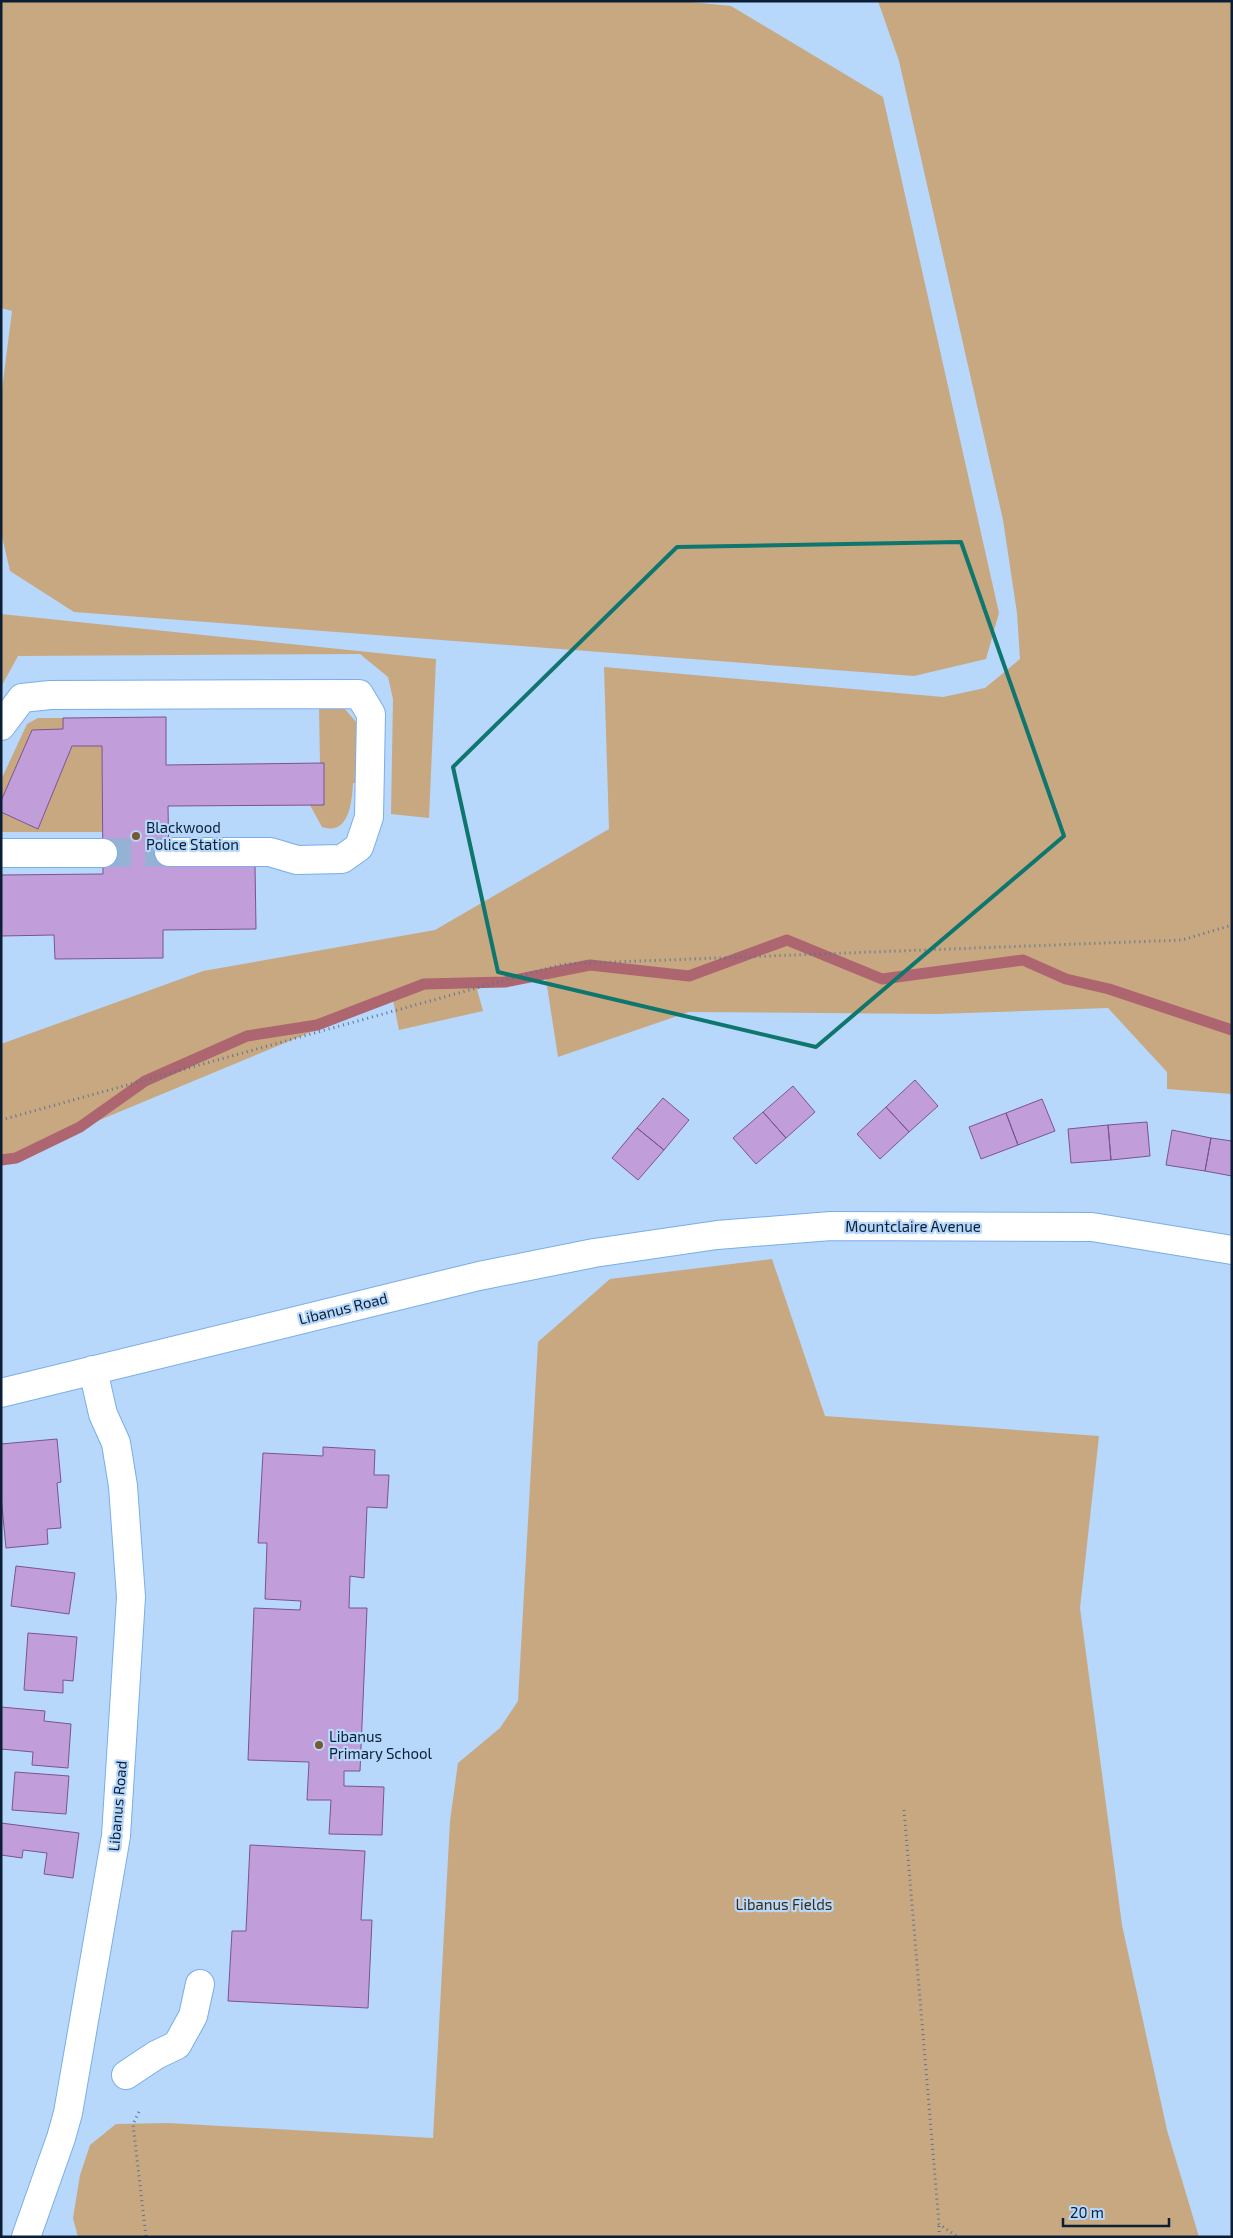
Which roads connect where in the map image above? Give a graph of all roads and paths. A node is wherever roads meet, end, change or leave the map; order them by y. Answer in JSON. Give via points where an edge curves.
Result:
{"nodes":[{"id":1,"x":1,"y":726,"type":"edge"},
{"id":2,"x":169,"y":852,"type":"tunnel mouth"},
{"id":3,"x":1,"y":853,"type":"edge"},
{"id":4,"x":103,"y":853,"type":"tunnel mouth"},
{"id":5,"x":1232,"y":925,"type":"edge"},
{"id":6,"x":1,"y":1120,"type":"edge"},
{"id":7,"x":1232,"y":1250,"type":"edge"},
{"id":8,"x":594,"y":1253,"type":"joint"},
{"id":9,"x":93,"y":1370,"type":"junction"},
{"id":10,"x":1,"y":1393,"type":"edge"},
{"id":11,"x":904,"y":1810,"type":"dead end"},
{"id":12,"x":200,"y":1984,"type":"dead end"},
{"id":13,"x":126,"y":2075,"type":"dead end"},
{"id":14,"x":139,"y":2112,"type":"dead end"},
{"id":15,"x":939,"y":2224,"type":"junction"},
{"id":16,"x":26,"y":2237,"type":"edge"},
{"id":17,"x":146,"y":2237,"type":"edge"},
{"id":18,"x":939,"y":2237,"type":"edge"},
{"id":19,"x":958,"y":2237,"type":"edge"}],
"edges":[{"from":1,"to":2,"type":"main road","via":[[22,698],[50,695],[359,694],[371,714],[369,817],[359,847],[342,859],[297,860],[270,852]]},
{"from":3,"to":4,"type":"main road"},
{"from":5,"to":6,"type":"path","via":[[1182,940],[563,964]]},
{"from":7,"to":8,"type":"main road","name":"Mountclaire Avenue","via":[[1092,1227],[945,1225],[831,1226],[736,1233]]},
{"from":8,"to":9,"type":"main road","name":"Libanus Road","via":[[479,1276]]},
{"from":9,"to":10,"type":"main road","name":"Libanus Road"},
{"from":9,"to":16,"type":"main road","name":"Libanus Road","via":[[103,1414],[118,1452],[131,1597],[116,1836],[68,2112],[62,2138]]},
{"from":11,"to":15,"type":"path"},
{"from":12,"to":13,"type":"main road","via":[[193,2016],[177,2045],[156,2054]]},
{"from":14,"to":17,"type":"path","via":[[134,2124]]},
{"from":15,"to":18,"type":"path"},
{"from":15,"to":19,"type":"path"}]}
